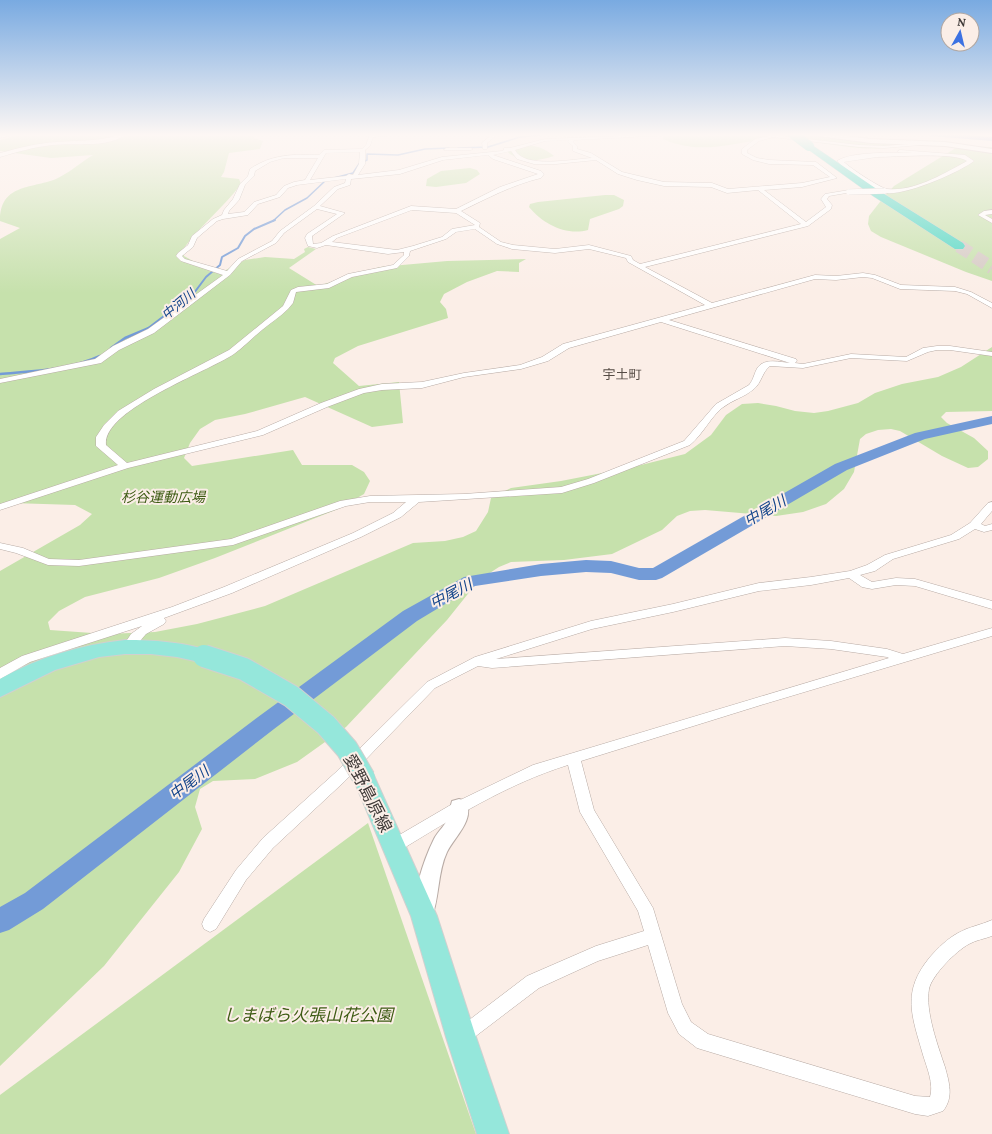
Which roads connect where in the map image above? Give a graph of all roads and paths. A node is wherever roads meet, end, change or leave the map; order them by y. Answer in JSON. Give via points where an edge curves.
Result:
{"nodes":[{"id":1,"x":242,"y":187,"type":"edge"},
{"id":2,"x":288,"y":187,"type":"edge"},
{"id":3,"x":339,"y":187,"type":"edge"},
{"id":4,"x":505,"y":187,"type":"edge"},
{"id":5,"x":717,"y":187,"type":"edge"},
{"id":6,"x":782,"y":187,"type":"edge"},
{"id":7,"x":839,"y":187,"type":"edge"},
{"id":8,"x":868,"y":187,"type":"edge"},
{"id":9,"x":878,"y":187,"type":"edge"},
{"id":10,"x":913,"y":187,"type":"edge"},
{"id":11,"x":760,"y":189,"type":"junction"},
{"id":12,"x":884,"y":191,"type":"junction"},
{"id":13,"x":847,"y":192,"type":"junction"},
{"id":14,"x":316,"y":207,"type":"junction"},
{"id":15,"x":457,"y":211,"type":"junction"},
{"id":16,"x":992,"y":212,"type":"edge"},
{"id":17,"x":226,"y":217,"type":"junction"},
{"id":18,"x":992,"y":221,"type":"edge"},
{"id":19,"x":806,"y":225,"type":"junction"},
{"id":20,"x":476,"y":227,"type":"junction"},
{"id":21,"x":326,"y":243,"type":"junction"},
{"id":22,"x":954,"y":243,"type":"tunnel mouth"},
{"id":23,"x":407,"y":250,"type":"junction"},
{"id":24,"x":640,"y":266,"type":"junction"},
{"id":25,"x":228,"y":274,"type":"junction"},
{"id":26,"x":711,"y":306,"type":"junction"},
{"id":27,"x":992,"y":306,"type":"edge"},
{"id":28,"x":662,"y":319,"type":"junction"},
{"id":29,"x":992,"y":354,"type":"edge"},
{"id":30,"x":803,"y":366,"type":"junction"},
{"id":31,"x":0,"y":381,"type":"edge"},
{"id":32,"x":125,"y":466,"type":"junction"},
{"id":33,"x":416,"y":500,"type":"junction"},
{"id":34,"x":992,"y":505,"type":"edge"},
{"id":35,"x":0,"y":507,"type":"edge"},
{"id":36,"x":974,"y":525,"type":"junction"},
{"id":37,"x":992,"y":527,"type":"edge"},
{"id":38,"x":0,"y":546,"type":"edge"},
{"id":39,"x":851,"y":574,"type":"junction"},
{"id":40,"x":228,"y":590,"type":"junction"},
{"id":41,"x":992,"y":605,"type":"edge"},
{"id":42,"x":992,"y":632,"type":"edge"},
{"id":43,"x":129,"y":646,"type":"junction"},
{"id":44,"x":903,"y":658,"type":"junction"},
{"id":45,"x":479,"y":660,"type":"junction"},
{"id":46,"x":0,"y":674,"type":"edge"},
{"id":47,"x":0,"y":689,"type":"edge"},
{"id":48,"x":573,"y":758,"type":"junction"},
{"id":49,"x":459,"y":807,"type":"junction"},
{"id":50,"x":394,"y":846,"type":"junction"},
{"id":51,"x":424,"y":916,"type":"junction"},
{"id":52,"x":210,"y":924,"type":"dead end"},
{"id":53,"x":992,"y":928,"type":"edge"},
{"id":54,"x":654,"y":935,"type":"junction"},
{"id":55,"x":461,"y":1037,"type":"junction"},
{"id":56,"x":493,"y":1134,"type":"edge"}],
"edges":[{"from":1,"to":17,"type":"street","via":[[236,200],[226,211]]},
{"from":2,"to":17,"type":"street","via":[[278,196],[256,203],[246,214]]},
{"from":3,"to":14,"type":"street"},
{"from":4,"to":15,"type":"street"},
{"from":5,"to":11,"type":"street","via":[[727,191]]},
{"from":6,"to":11,"type":"street"},
{"from":7,"to":13,"type":"street"},
{"from":8,"to":22,"type":"highway","bridge":true},
{"from":9,"to":12,"type":"street"},
{"from":10,"to":12,"type":"street"},
{"from":11,"to":19,"type":"street"},
{"from":12,"to":13,"type":"street","bridge":true},
{"from":13,"to":19,"type":"street","via":[[824,197],[829,208]]},
{"from":14,"to":21,"type":"street","via":[[342,213],[308,238],[311,246]]},
{"from":14,"to":25,"type":"street","via":[[282,232],[274,242],[240,260]]},
{"from":15,"to":20,"type":"street","via":[[478,224]]},
{"from":15,"to":21,"type":"street","via":[[411,208],[335,237]]},
{"from":16,"to":18,"type":"street","via":[[981,215]]},
{"from":17,"to":25,"type":"street","via":[[215,220],[199,232],[192,239],[191,246],[179,256],[184,260]]},
{"from":19,"to":24,"type":"street"},
{"from":20,"to":23,"type":"street","via":[[452,231],[444,238]]},
{"from":20,"to":24,"type":"street","via":[[487,236],[512,248],[555,251],[589,247],[629,257],[630,261]]},
{"from":21,"to":23,"type":"street","via":[[388,252]]},
{"from":23,"to":32,"type":"street","via":[[407,255],[395,267],[350,275],[329,286],[293,292],[287,308],[228,355],[145,398],[117,416],[101,437],[101,446]]},
{"from":24,"to":26,"type":"street"},
{"from":25,"to":31,"type":"street","via":[[157,327],[116,348],[98,361]]},
{"from":26,"to":27,"type":"street","via":[[815,277],[858,275],[873,276],[900,286],[960,290]]},
{"from":26,"to":28,"type":"street"},
{"from":28,"to":30,"type":"street"},
{"from":28,"to":32,"type":"street","via":[[566,346],[528,366],[464,375],[422,385],[362,391],[260,433]]},
{"from":29,"to":30,"type":"street","via":[[937,348],[907,359],[851,356]]},
{"from":30,"to":33,"type":"street","via":[[764,366],[757,381],[722,403],[695,437],[687,443],[584,484],[562,490]]},
{"from":32,"to":35,"type":"street"},
{"from":33,"to":38,"type":"street","via":[[383,498],[358,501],[233,542],[79,563],[48,562],[19,550]]},
{"from":33,"to":40,"type":"street","via":[[397,516]]},
{"from":34,"to":36,"type":"street"},
{"from":36,"to":37,"type":"street","via":[[984,529]]},
{"from":36,"to":39,"type":"street","via":[[955,537],[889,557],[871,568]]},
{"from":39,"to":41,"type":"street","via":[[866,585],[897,581],[913,582]]},
{"from":39,"to":45,"type":"street","via":[[759,587],[591,625]]},
{"from":40,"to":43,"type":"street","via":[[224,596],[151,625],[135,636]]},
{"from":40,"to":46,"type":"street","via":[[176,610],[26,658]]},
{"from":42,"to":44,"type":"street"},
{"from":43,"to":47,"type":"main road","name":"愛野島原線","via":[[84,652],[57,660]]},
{"from":43,"to":50,"type":"main road","name":"愛野島原線","bridge":true,"via":[[173,648],[204,656],[244,669],[291,696],[326,725],[347,749],[364,778]]},
{"from":44,"to":45,"type":"street","via":[[887,653],[831,645],[785,642],[492,664]]},
{"from":44,"to":48,"type":"street"},
{"from":45,"to":52,"type":"street","via":[[431,685],[340,777],[268,843],[241,874]]},
{"from":48,"to":49,"type":"street","via":[[509,782]]},
{"from":48,"to":54,"type":"street","via":[[587,812],[645,908]]},
{"from":49,"to":50,"type":"street"},
{"from":49,"to":51,"type":"street","via":[[459,816],[434,862]]},
{"from":50,"to":51,"type":"main road","name":"愛野島原線"},
{"from":51,"to":55,"type":"main road","name":"愛野島原線"},
{"from":53,"to":54,"type":"street","via":[[963,938],[951,947],[928,974],[920,988],[920,1005],[942,1094],[939,1103],[926,1108],[703,1042],[693,1036],[685,1028],[674,1007]]},
{"from":54,"to":55,"type":"street","via":[[596,954],[533,982]]},
{"from":55,"to":56,"type":"main road","name":"愛野島原線"}]}
